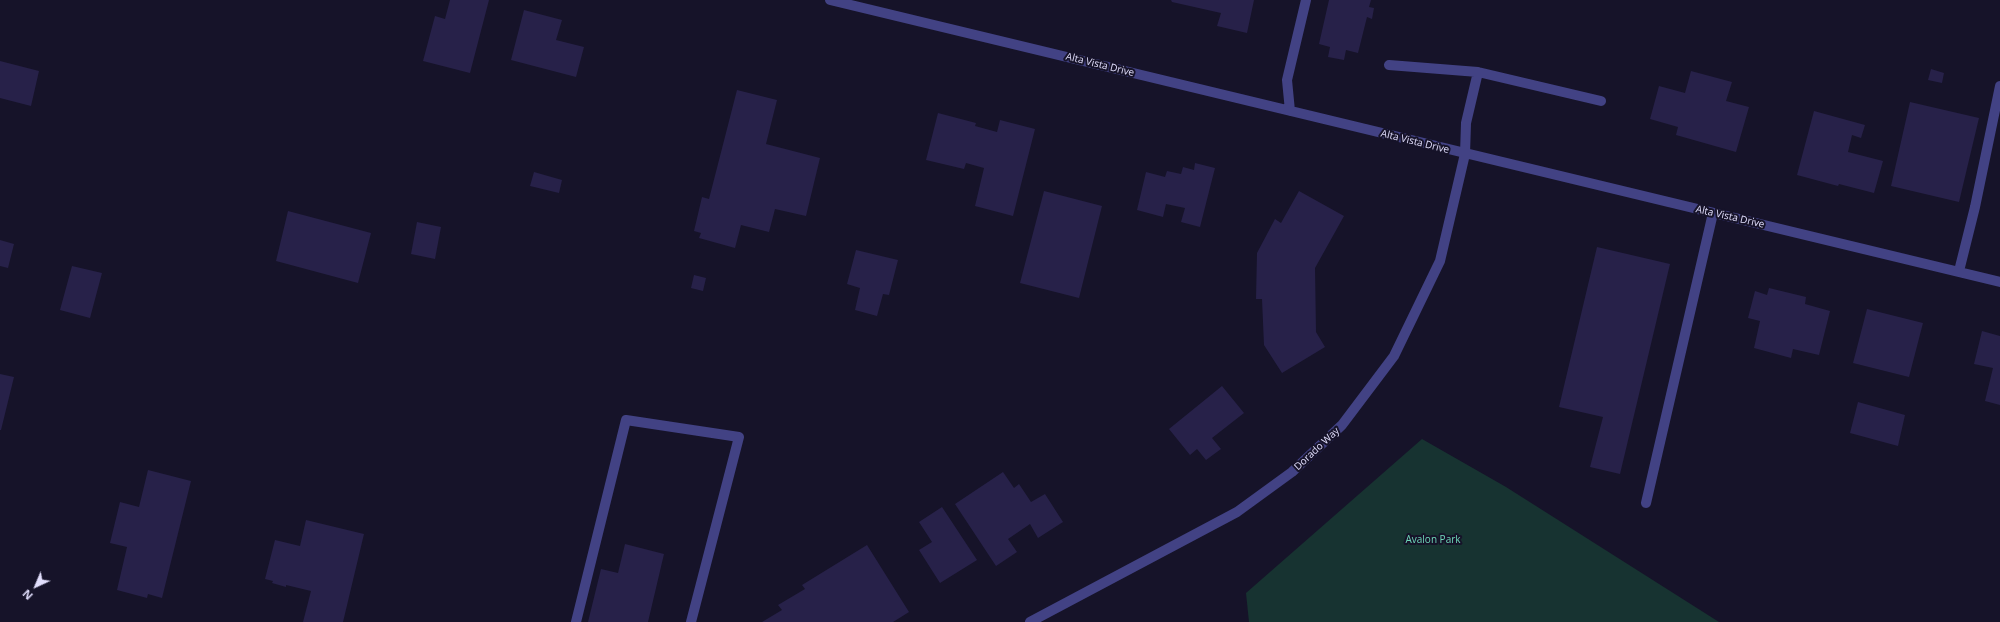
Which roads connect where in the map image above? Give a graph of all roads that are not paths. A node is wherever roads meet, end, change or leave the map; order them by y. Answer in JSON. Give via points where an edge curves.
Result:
{"nodes":[{"id":1,"x":830,"y":0,"type":"edge"},
{"id":2,"x":1306,"y":0,"type":"edge"},
{"id":3,"x":1389,"y":65,"type":"dead end"},
{"id":4,"x":1478,"y":72,"type":"junction"},
{"id":5,"x":2000,"y":86,"type":"edge"},
{"id":6,"x":1601,"y":101,"type":"dead end"},
{"id":7,"x":1290,"y":111,"type":"junction"},
{"id":8,"x":1465,"y":154,"type":"junction"},
{"id":9,"x":1713,"y":213,"type":"junction"},
{"id":10,"x":1959,"y":272,"type":"junction"},
{"id":11,"x":2000,"y":282,"type":"edge"},
{"id":12,"x":1646,"y":503,"type":"dead end"},
{"id":13,"x":576,"y":622,"type":"edge"},
{"id":14,"x":690,"y":622,"type":"edge"},
{"id":15,"x":1030,"y":622,"type":"edge"}],
"edges":[{"from":1,"to":7,"type":"street","name":"Alta Vista Drive"},
{"from":2,"to":7,"type":"street","via":[[1287,80]]},
{"from":3,"to":4,"type":"street"},
{"from":4,"to":6,"type":"street"},
{"from":4,"to":8,"type":"street","name":"Dorado Way","via":[[1466,123]]},
{"from":5,"to":10,"type":"street"},
{"from":7,"to":8,"type":"street","name":"Alta Vista Drive"},
{"from":8,"to":9,"type":"street","name":"Alta Vista Drive"},
{"from":8,"to":15,"type":"street","name":"Dorado Way","via":[[1440,261],[1394,356],[1342,425],[1292,472],[1237,512]]},
{"from":9,"to":10,"type":"street","name":"Alta Vista Drive"},
{"from":9,"to":12,"type":"street"},
{"from":10,"to":11,"type":"street","name":"Alta Vista Drive"},
{"from":13,"to":14,"type":"street","via":[[626,420],[739,437]]}]}
